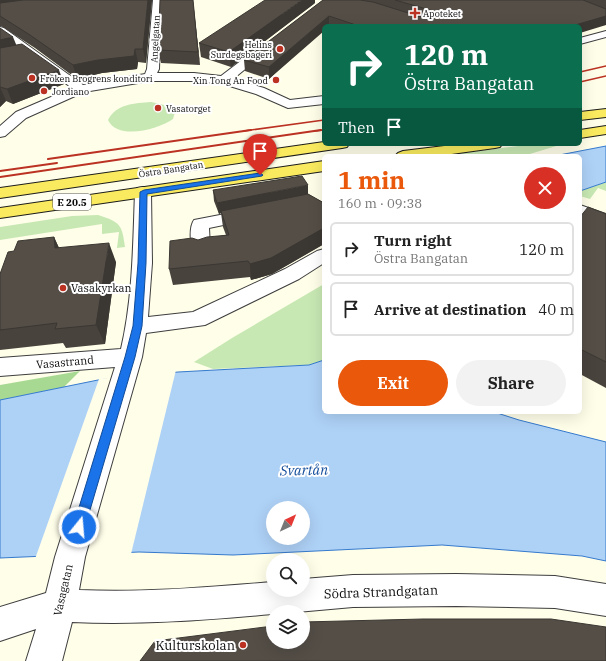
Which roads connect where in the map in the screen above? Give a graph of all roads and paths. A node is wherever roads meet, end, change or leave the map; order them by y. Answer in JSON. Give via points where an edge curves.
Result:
{"nodes":[{"id":1,"x":157,"y":0,"type":"edge"},
{"id":2,"x":0,"y":30,"type":"edge"},
{"id":3,"x":606,"y":34,"type":"edge"},
{"id":4,"x":278,"y":38,"type":"edge"},
{"id":5,"x":582,"y":41,"type":"edge"},
{"id":6,"x":30,"y":52,"type":"junction"},
{"id":7,"x":15,"y":56,"type":"edge"},
{"id":8,"x":150,"y":77,"type":"junction"},
{"id":9,"x":224,"y":80,"type":"junction"},
{"id":10,"x":81,"y":89,"type":"junction"},
{"id":11,"x":322,"y":100,"type":"edge"},
{"id":12,"x":0,"y":113,"type":"edge"},
{"id":13,"x":606,"y":113,"type":"edge"},
{"id":14,"x":21,"y":115,"type":"junction"},
{"id":15,"x":582,"y":116,"type":"edge"},
{"id":16,"x":606,"y":130,"type":"edge"},
{"id":17,"x":0,"y":133,"type":"edge"},
{"id":18,"x":582,"y":134,"type":"edge"},
{"id":19,"x":329,"y":146,"type":"edge"},
{"id":20,"x":480,"y":146,"type":"edge"},
{"id":21,"x":418,"y":154,"type":"edge"},
{"id":22,"x":322,"y":166,"type":"edge"},
{"id":23,"x":143,"y":183,"type":"junction"},
{"id":24,"x":0,"y":193,"type":"edge"},
{"id":25,"x":266,"y":211,"type":"edge"},
{"id":26,"x":582,"y":211,"type":"edge"},
{"id":27,"x":0,"y":213,"type":"edge"},
{"id":28,"x":606,"y":220,"type":"edge"},
{"id":29,"x":201,"y":248,"type":"edge"},
{"id":30,"x":322,"y":256,"type":"edge"},
{"id":31,"x":137,"y":326,"type":"junction"},
{"id":32,"x":127,"y":366,"type":"junction"},
{"id":33,"x":0,"y":367,"type":"edge"},
{"id":34,"x":606,"y":600,"type":"edge"},
{"id":35,"x":60,"y":605,"type":"junction"},
{"id":36,"x":0,"y":624,"type":"edge"},
{"id":37,"x":44,"y":661,"type":"edge"}],
"edges":[{"from":1,"to":8,"type":"street","name":"Angelgatan","via":[[153,70]]},
{"from":2,"to":6,"type":"street"},
{"from":3,"to":5,"type":"street"},
{"from":4,"to":9,"type":"street"},
{"from":6,"to":7,"type":"street"},
{"from":6,"to":10,"type":"street"},
{"from":8,"to":9,"type":"street"},
{"from":8,"to":10,"type":"street"},
{"from":9,"to":11,"type":"street","via":[[260,91],[288,104]]},
{"from":10,"to":14,"type":"street"},
{"from":12,"to":14,"type":"street"},
{"from":13,"to":15,"type":"main road"},
{"from":14,"to":17,"type":"street"},
{"from":16,"to":18,"type":"main road"},
{"from":19,"to":23,"type":"main road","name":"Östra Bangatan","number":"E 20.5","via":[[265,154]]},
{"from":20,"to":21,"type":"main road"},
{"from":22,"to":23,"type":"main road","name":"Östra Bangatan","number":"E 20.5"},
{"from":23,"to":24,"type":"main road","name":"Östra Bangatan","number":"E 20.5"},
{"from":23,"to":27,"type":"main road","name":"Östra Bangatan","number":"E 20.5"},
{"from":23,"to":31,"type":"street","name":"Vasagatan","via":[[142,263]]},
{"from":25,"to":29,"type":"street","via":[[200,224]]},
{"from":26,"to":28,"type":"street"},
{"from":30,"to":31,"type":"street","via":[[292,274],[197,319]]},
{"from":31,"to":32,"type":"street","name":"Vasagatan"},
{"from":32,"to":33,"type":"street","name":"Vasastrand"},
{"from":32,"to":35,"type":"street","name":"Vasagatan","via":[[70,557]]},
{"from":34,"to":35,"type":"street","name":"Södra Strandgatan","via":[[555,592],[456,590],[369,591],[212,603],[100,607]]},
{"from":35,"to":36,"type":"street"},
{"from":35,"to":37,"type":"street","name":"Vasagatan"}]}
